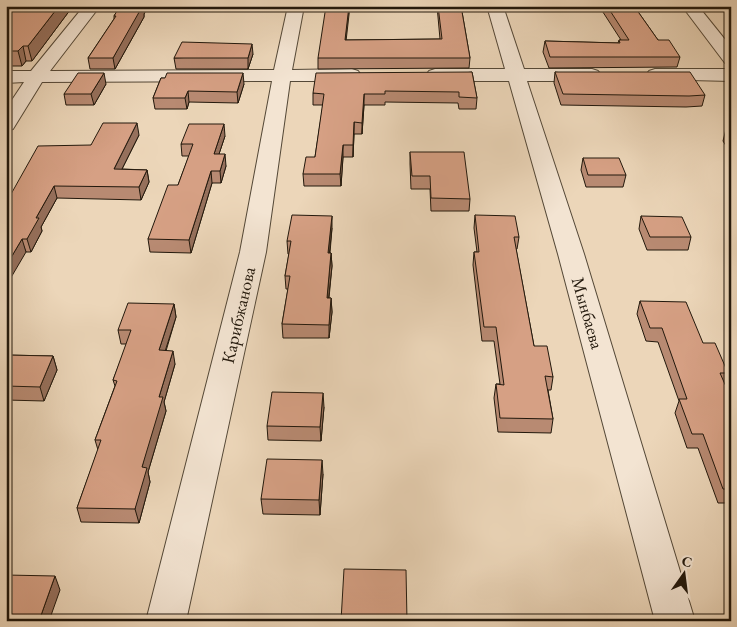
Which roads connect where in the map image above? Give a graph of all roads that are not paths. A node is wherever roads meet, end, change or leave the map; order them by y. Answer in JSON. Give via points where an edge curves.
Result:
{"nodes":[{"id":1,"x":92,"y":6,"type":"edge"},
{"id":2,"x":296,"y":6,"type":"edge"},
{"id":3,"x":495,"y":6,"type":"edge"},
{"id":4,"x":690,"y":6,"type":"edge"},
{"id":5,"x":731,"y":59,"type":"edge"},
{"id":6,"x":518,"y":74,"type":"junction"},
{"id":7,"x":282,"y":75,"type":"junction"},
{"id":8,"x":370,"y":75,"type":"edge"},
{"id":9,"x":419,"y":75,"type":"edge"},
{"id":10,"x":605,"y":75,"type":"edge"},
{"id":11,"x":634,"y":75,"type":"edge"},
{"id":12,"x":731,"y":75,"type":"edge"},
{"id":13,"x":37,"y":76,"type":"junction"},
{"id":14,"x":6,"y":77,"type":"edge"},
{"id":15,"x":6,"y":125,"type":"edge"},
{"id":16,"x":166,"y":621,"type":"edge"},
{"id":17,"x":675,"y":621,"type":"edge"}],
"edges":[{"from":1,"to":13,"type":"street"},
{"from":2,"to":7,"type":"street","name":"Карибжанова"},
{"from":3,"to":6,"type":"street","name":"Мынбаева"},
{"from":4,"to":5,"type":"street"},
{"from":6,"to":9,"type":"street"},
{"from":6,"to":10,"type":"street"},
{"from":6,"to":17,"type":"street","name":"Мынбаева"},
{"from":7,"to":8,"type":"street"},
{"from":7,"to":13,"type":"street"},
{"from":7,"to":16,"type":"street","name":"Карибжанова","via":[[252,252]]},
{"from":11,"to":12,"type":"street"},
{"from":13,"to":14,"type":"street"},
{"from":13,"to":15,"type":"street"}]}
